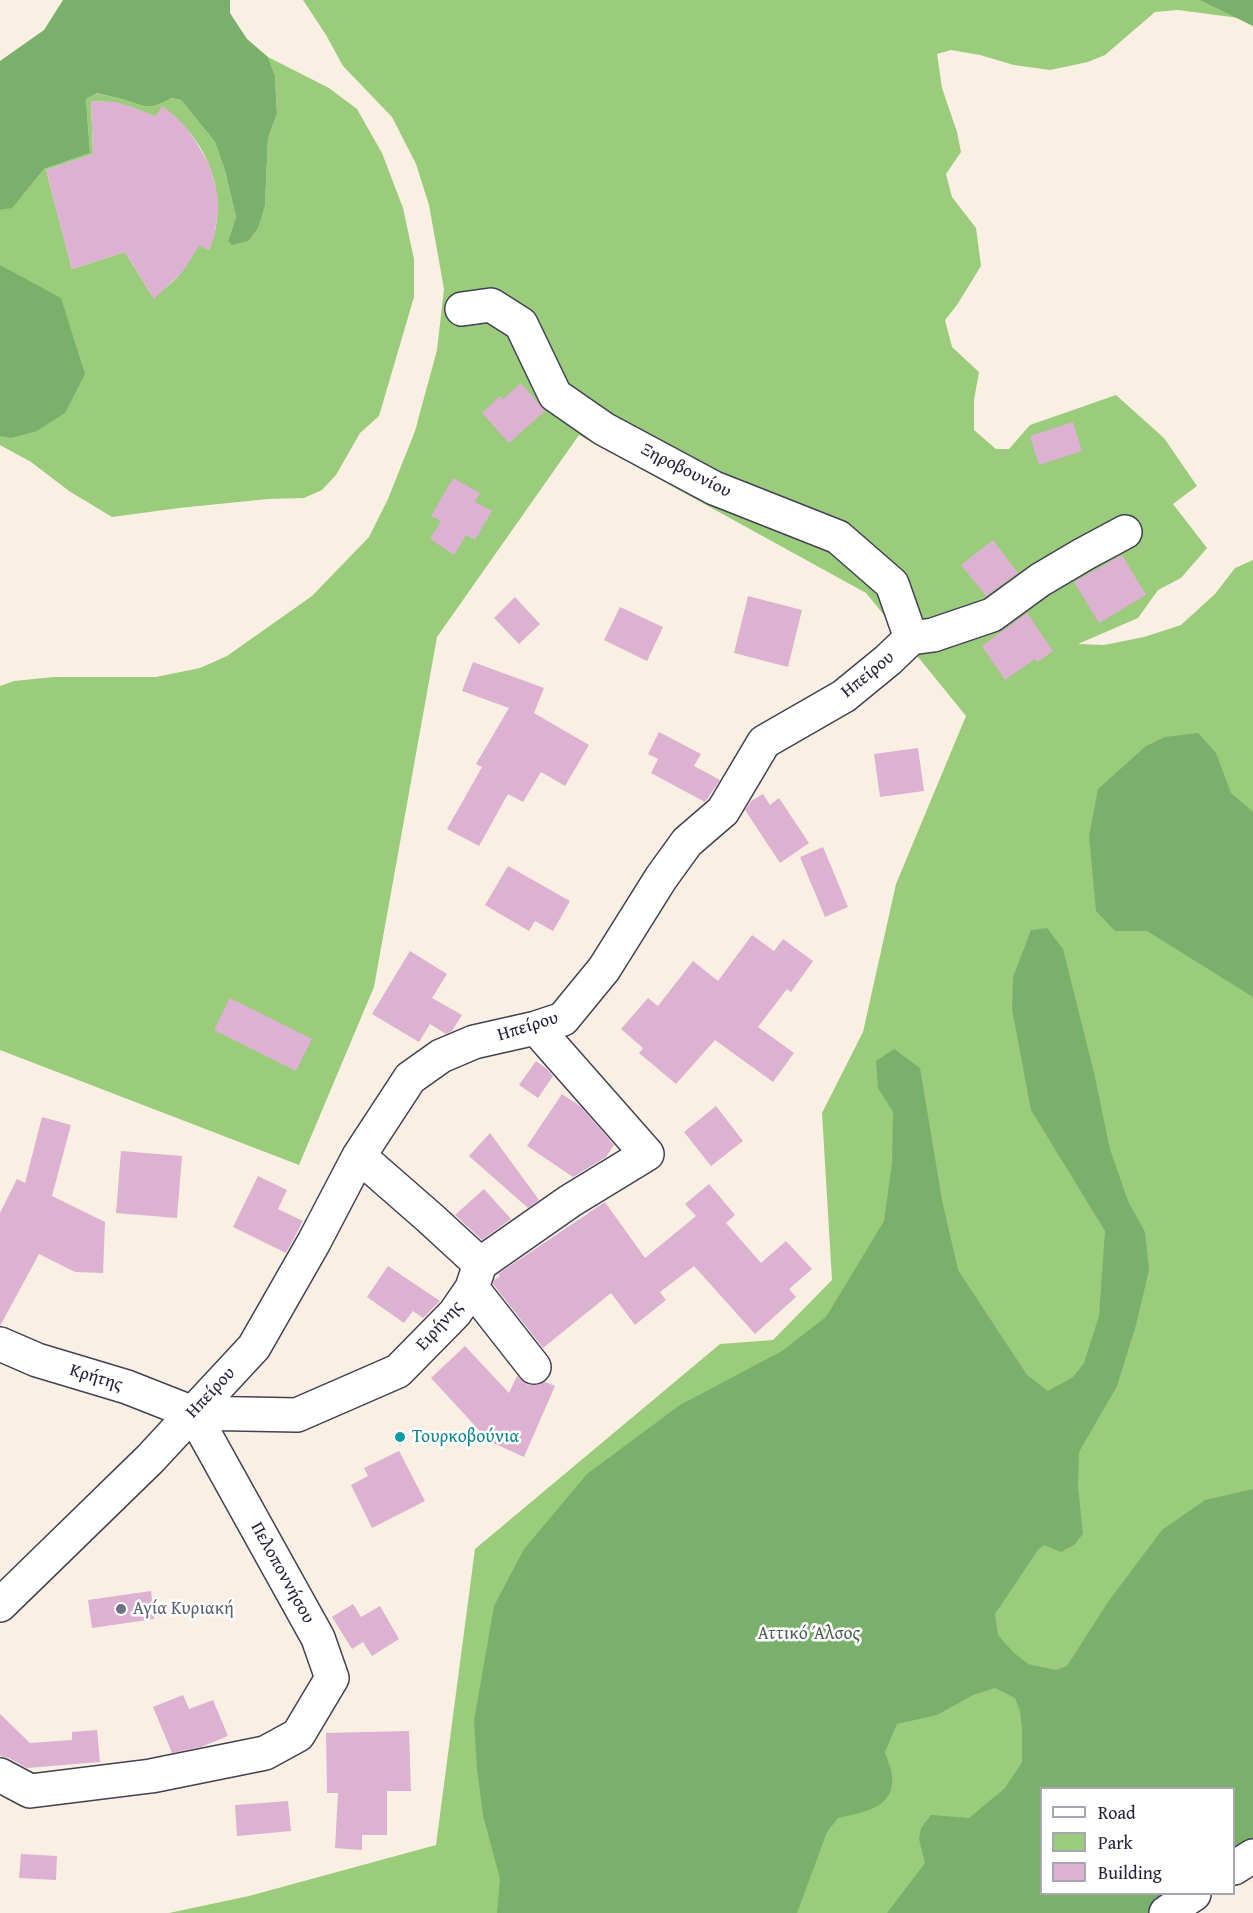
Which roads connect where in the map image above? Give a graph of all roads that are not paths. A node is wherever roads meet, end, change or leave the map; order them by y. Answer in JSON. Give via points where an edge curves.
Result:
{"nodes":[{"id":1,"x":462,"y":309,"type":"dead end"},
{"id":2,"x":1125,"y":532,"type":"dead end"},
{"id":3,"x":911,"y":638,"type":"junction"},
{"id":4,"x":536,"y":1028,"type":"junction"},
{"id":5,"x":359,"y":1156,"type":"junction"},
{"id":6,"x":476,"y":1276,"type":"junction"},
{"id":7,"x":0,"y":1344,"type":"edge"},
{"id":8,"x":534,"y":1367,"type":"dead end"},
{"id":9,"x":193,"y":1413,"type":"junction"},
{"id":10,"x":0,"y":1605,"type":"edge"},
{"id":11,"x":0,"y":1775,"type":"edge"},
{"id":12,"x":1253,"y":1856,"type":"edge"},
{"id":13,"x":1235,"y":1867,"type":"edge"},
{"id":14,"x":1191,"y":1895,"type":"edge"},
{"id":15,"x":1166,"y":1913,"type":"edge"}],
"edges":[{"from":1,"to":3,"type":"street","name":"Ξηροβουνίου","via":[[491,305],[521,324],[555,395],[604,429],[714,488],[838,537],[892,584]]},
{"from":2,"to":3,"type":"street","name":"Ηπείρου","via":[[1040,580],[992,615],[933,635]]},
{"from":3,"to":4,"type":"street","name":"Ηπείρου","via":[[844,696],[764,742],[723,811],[687,842],[604,969],[563,1019]]},
{"from":4,"to":5,"type":"street","name":"Ηπείρου","via":[[474,1042],[441,1056],[410,1078]]},
{"from":4,"to":6,"type":"street","name":"Ειρήνης","via":[[647,1154],[570,1201]]},
{"from":5,"to":6,"type":"street","via":[[430,1218]]},
{"from":5,"to":9,"type":"street","name":"Ηπείρου","via":[[254,1347]]},
{"from":6,"to":8,"type":"street"},
{"from":6,"to":9,"type":"street","name":"Ειρήνης","via":[[454,1313],[398,1371],[297,1415]]},
{"from":7,"to":9,"type":"street","name":"Κρήτης"},
{"from":9,"to":10,"type":"street","name":"Ηπείρου"},
{"from":9,"to":11,"type":"street","name":"Πελοποννήσου","via":[[318,1638],[332,1678],[298,1735],[265,1753],[152,1776],[30,1791]]},
{"from":12,"to":13,"type":"street"},
{"from":14,"to":15,"type":"street"}]}
